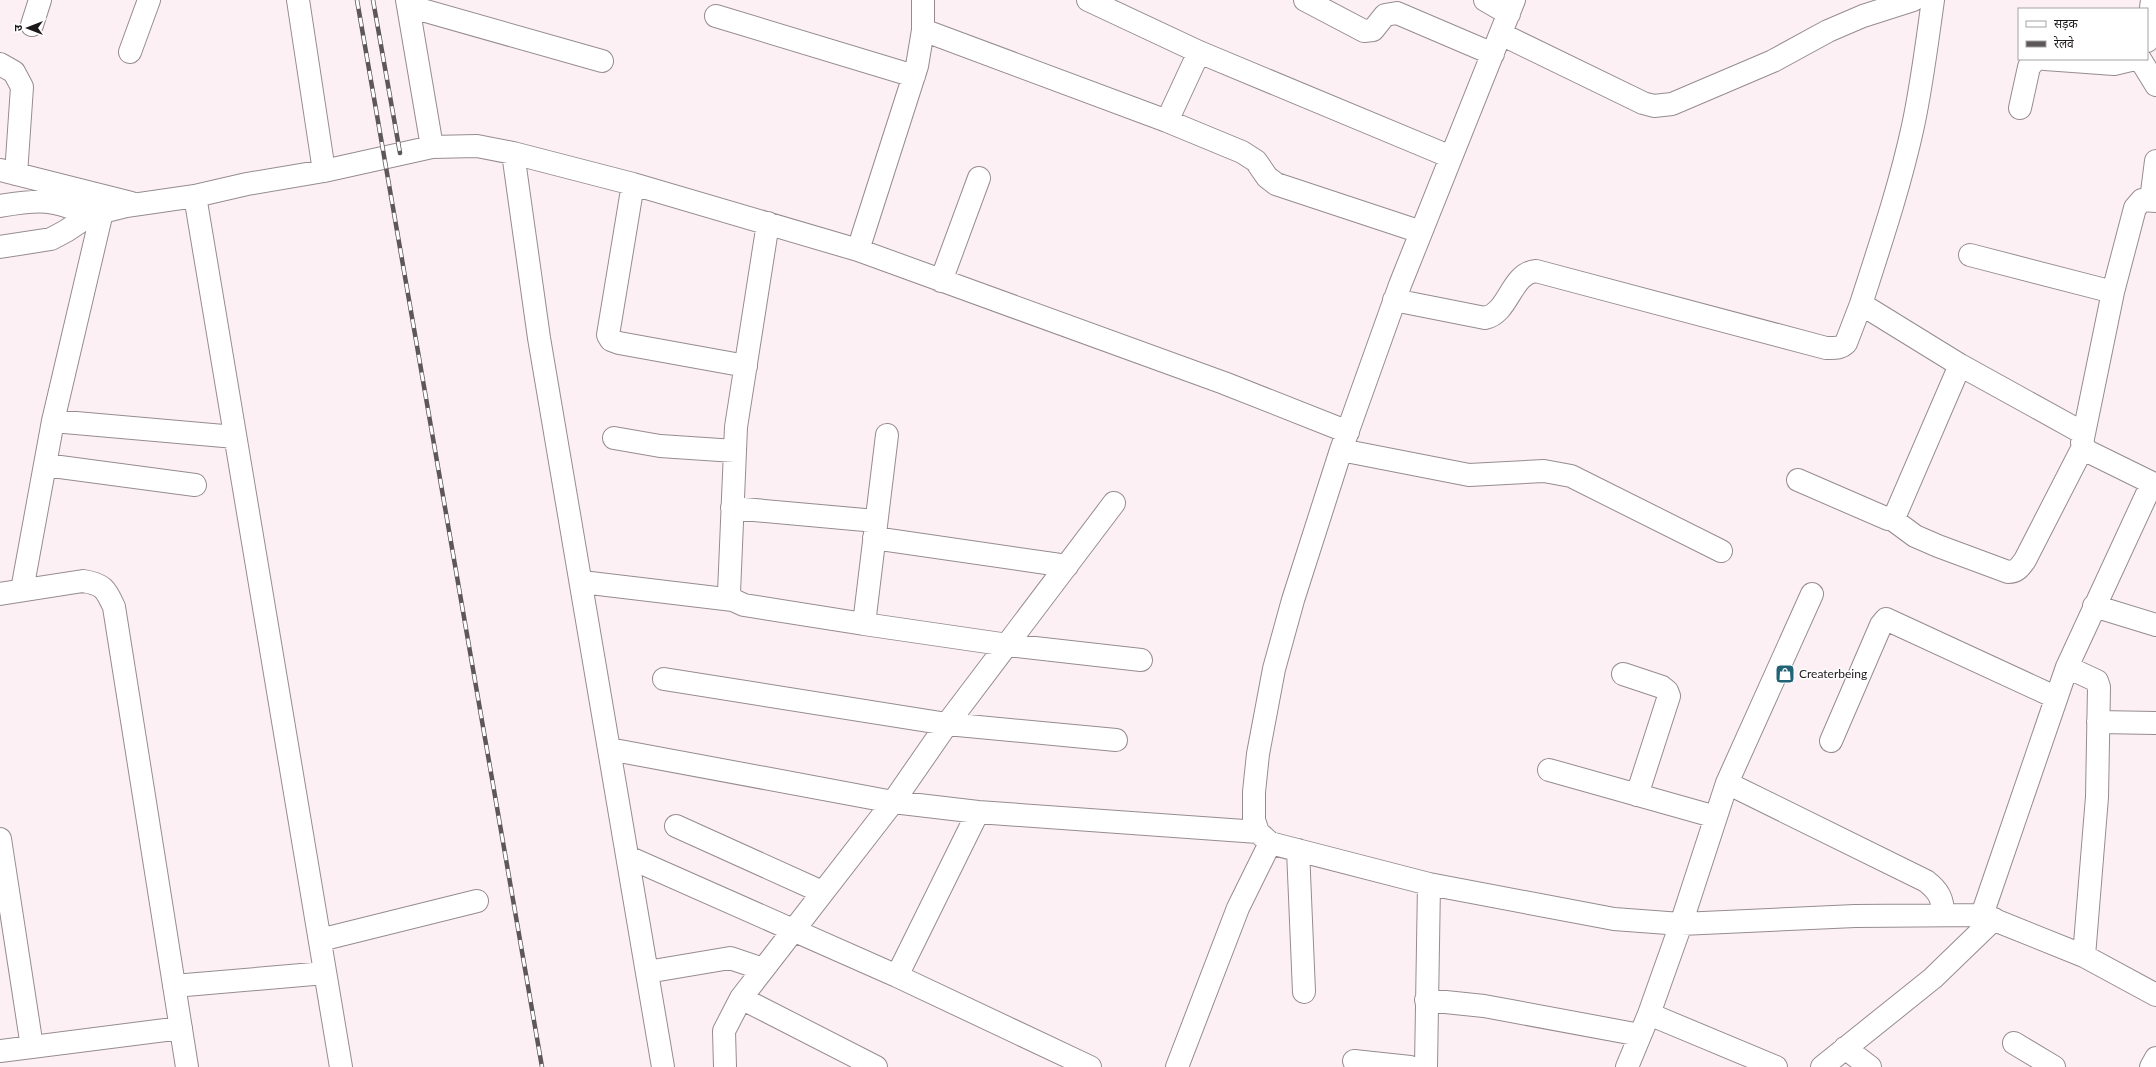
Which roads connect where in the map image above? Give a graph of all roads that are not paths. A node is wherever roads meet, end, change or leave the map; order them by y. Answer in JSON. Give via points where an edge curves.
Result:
{"nodes":[{"id":1,"x":40,"y":0,"type":"edge"},
{"id":2,"x":149,"y":0,"type":"edge"},
{"id":3,"x":298,"y":0,"type":"edge"},
{"id":4,"x":923,"y":0,"type":"edge"},
{"id":5,"x":1088,"y":0,"type":"edge"},
{"id":6,"x":1305,"y":0,"type":"edge"},
{"id":7,"x":1485,"y":0,"type":"edge"},
{"id":8,"x":1913,"y":0,"type":"edge"},
{"id":9,"x":1933,"y":0,"type":"edge"},
{"id":10,"x":407,"y":3,"type":"edge"},
{"id":11,"x":1511,"y":7,"type":"edge"},
{"id":12,"x":2153,"y":10,"type":"edge"},
{"id":13,"x":716,"y":16,"type":"dead end"},
{"id":14,"x":32,"y":25,"type":"dead end"},
{"id":15,"x":923,"y":30,"type":"junction"},
{"id":16,"x":1501,"y":34,"type":"junction"},
{"id":17,"x":2148,"y":37,"type":"edge"},
{"id":18,"x":130,"y":52,"type":"dead end"},
{"id":19,"x":1199,"y":52,"type":"junction"},
{"id":20,"x":1493,"y":54,"type":"junction"},
{"id":21,"x":2035,"y":60,"type":"edge"},
{"id":22,"x":2059,"y":60,"type":"edge"},
{"id":23,"x":2131,"y":60,"type":"edge"},
{"id":24,"x":2141,"y":60,"type":"edge"},
{"id":25,"x":602,"y":61,"type":"dead end"},
{"id":26,"x":0,"y":64,"type":"edge"},
{"id":27,"x":914,"y":76,"type":"junction"},
{"id":28,"x":2156,"y":85,"type":"edge"},
{"id":29,"x":2020,"y":108,"type":"dead end"},
{"id":30,"x":1167,"y":121,"type":"junction"},
{"id":31,"x":432,"y":147,"type":"junction"},
{"id":32,"x":513,"y":153,"type":"junction"},
{"id":33,"x":1451,"y":158,"type":"junction"},
{"id":34,"x":2156,"y":162,"type":"edge"},
{"id":35,"x":324,"y":171,"type":"junction"},
{"id":36,"x":8,"y":172,"type":"edge"},
{"id":37,"x":979,"y":178,"type":"dead end"},
{"id":38,"x":633,"y":184,"type":"junction"},
{"id":39,"x":195,"y":196,"type":"junction"},
{"id":40,"x":2154,"y":200,"type":"edge"},
{"id":41,"x":135,"y":204,"type":"junction"},
{"id":42,"x":0,"y":206,"type":"edge"},
{"id":43,"x":96,"y":213,"type":"junction"},
{"id":44,"x":768,"y":223,"type":"junction"},
{"id":45,"x":1421,"y":232,"type":"junction"},
{"id":46,"x":0,"y":247,"type":"edge"},
{"id":47,"x":858,"y":250,"type":"junction"},
{"id":48,"x":1970,"y":255,"type":"dead end"},
{"id":49,"x":941,"y":281,"type":"junction"},
{"id":50,"x":2113,"y":292,"type":"junction"},
{"id":51,"x":1394,"y":300,"type":"junction"},
{"id":52,"x":1861,"y":304,"type":"junction"},
{"id":53,"x":1960,"y":365,"type":"junction"},
{"id":54,"x":746,"y":366,"type":"junction"},
{"id":55,"x":53,"y":421,"type":"junction"},
{"id":56,"x":887,"y":435,"type":"dead end"},
{"id":57,"x":235,"y":437,"type":"junction"},
{"id":58,"x":614,"y":438,"type":"dead end"},
{"id":59,"x":2083,"y":440,"type":"junction"},
{"id":60,"x":1345,"y":441,"type":"junction"},
{"id":61,"x":734,"y":451,"type":"junction"},
{"id":62,"x":45,"y":465,"type":"junction"},
{"id":63,"x":1798,"y":480,"type":"dead end"},
{"id":64,"x":2154,"y":483,"type":"edge"},
{"id":65,"x":196,"y":485,"type":"dead end"},
{"id":66,"x":1114,"y":503,"type":"dead end"},
{"id":67,"x":732,"y":508,"type":"junction"},
{"id":68,"x":1892,"y":519,"type":"junction"},
{"id":69,"x":875,"y":530,"type":"junction"},
{"id":70,"x":1721,"y":551,"type":"dead end"},
{"id":71,"x":1067,"y":566,"type":"junction"},
{"id":72,"x":582,"y":582,"type":"junction"},
{"id":73,"x":22,"y":590,"type":"junction"},
{"id":74,"x":0,"y":594,"type":"edge"},
{"id":75,"x":1812,"y":594,"type":"dead end"},
{"id":76,"x":733,"y":600,"type":"junction"},
{"id":77,"x":2094,"y":606,"type":"junction"},
{"id":78,"x":864,"y":624,"type":"junction"},
{"id":79,"x":2156,"y":625,"type":"edge"},
{"id":80,"x":1008,"y":645,"type":"junction"},
{"id":81,"x":1141,"y":660,"type":"dead end"},
{"id":82,"x":2067,"y":667,"type":"junction"},
{"id":83,"x":1622,"y":674,"type":"dead end"},
{"id":84,"x":664,"y":678,"type":"dead end"},
{"id":85,"x":2055,"y":697,"type":"junction"},
{"id":86,"x":2098,"y":722,"type":"junction"},
{"id":87,"x":2156,"y":723,"type":"edge"},
{"id":88,"x":947,"y":724,"type":"junction"},
{"id":89,"x":1116,"y":740,"type":"dead end"},
{"id":90,"x":1831,"y":741,"type":"dead end"},
{"id":91,"x":609,"y":749,"type":"junction"},
{"id":92,"x":1549,"y":770,"type":"dead end"},
{"id":93,"x":1727,"y":783,"type":"junction"},
{"id":94,"x":1636,"y":795,"type":"junction"},
{"id":95,"x":893,"y":802,"type":"junction"},
{"id":96,"x":978,"y":812,"type":"junction"},
{"id":97,"x":1716,"y":817,"type":"junction"},
{"id":98,"x":676,"y":826,"type":"dead end"},
{"id":99,"x":1264,"y":838,"type":"junction"},
{"id":100,"x":0,"y":839,"type":"edge"},
{"id":101,"x":1298,"y":850,"type":"junction"},
{"id":102,"x":628,"y":857,"type":"junction"},
{"id":103,"x":1429,"y":884,"type":"junction"},
{"id":104,"x":822,"y":892,"type":"junction"},
{"id":105,"x":477,"y":901,"type":"dead end"},
{"id":106,"x":1943,"y":915,"type":"junction"},
{"id":107,"x":1988,"y":917,"type":"junction"},
{"id":108,"x":1681,"y":924,"type":"junction"},
{"id":109,"x":794,"y":930,"type":"junction"},
{"id":110,"x":320,"y":940,"type":"junction"},
{"id":111,"x":2084,"y":956,"type":"junction"},
{"id":112,"x":763,"y":969,"type":"junction"},
{"id":113,"x":326,"y":972,"type":"junction"},
{"id":114,"x":647,"y":972,"type":"junction"},
{"id":115,"x":897,"y":976,"type":"junction"},
{"id":116,"x":174,"y":986,"type":"junction"},
{"id":117,"x":1304,"y":992,"type":"dead end"},
{"id":118,"x":2156,"y":995,"type":"edge"},
{"id":119,"x":741,"y":998,"type":"junction"},
{"id":120,"x":1426,"y":1000,"type":"junction"},
{"id":121,"x":1650,"y":1014,"type":"junction"},
{"id":122,"x":181,"y":1028,"type":"junction"},
{"id":123,"x":1640,"y":1036,"type":"junction"},
{"id":124,"x":2014,"y":1043,"type":"dead end"},
{"id":125,"x":32,"y":1047,"type":"junction"},
{"id":126,"x":1845,"y":1048,"type":"junction"},
{"id":127,"x":0,"y":1051,"type":"edge"},
{"id":128,"x":2156,"y":1058,"type":"edge"},
{"id":129,"x":1354,"y":1061,"type":"dead end"},
{"id":130,"x":187,"y":1067,"type":"edge"},
{"id":131,"x":341,"y":1067,"type":"edge"},
{"id":132,"x":663,"y":1067,"type":"edge"},
{"id":133,"x":725,"y":1067,"type":"edge"},
{"id":134,"x":876,"y":1067,"type":"edge"},
{"id":135,"x":1090,"y":1067,"type":"edge"},
{"id":136,"x":1177,"y":1067,"type":"edge"},
{"id":137,"x":1410,"y":1067,"type":"edge"},
{"id":138,"x":1426,"y":1067,"type":"edge"},
{"id":139,"x":1627,"y":1067,"type":"edge"},
{"id":140,"x":1776,"y":1067,"type":"edge"},
{"id":141,"x":1822,"y":1067,"type":"edge"},
{"id":142,"x":1870,"y":1067,"type":"edge"},
{"id":143,"x":2054,"y":1067,"type":"edge"},
{"id":144,"x":2151,"y":1067,"type":"edge"}],
"edges":[{"from":1,"to":14,"type":"street"},
{"from":2,"to":18,"type":"street"},
{"from":3,"to":35,"type":"street"},
{"from":4,"to":15,"type":"street"},
{"from":5,"to":19,"type":"street"},
{"from":6,"to":20,"type":"street","via":[[1364,31],[1373,30],[1385,15],[1397,13]]},
{"from":7,"to":11,"type":"street"},
{"from":8,"to":16,"type":"street","via":[[1862,16],[1773,61],[1688,98],[1661,106],[1643,103]]},
{"from":9,"to":52,"type":"street","via":[[1923,72],[1896,194]]},
{"from":10,"to":25,"type":"street"},
{"from":10,"to":31,"type":"street"},
{"from":11,"to":16,"type":"street"},
{"from":12,"to":17,"type":"street"},
{"from":13,"to":27,"type":"street"},
{"from":15,"to":27,"type":"street"},
{"from":15,"to":30,"type":"street"},
{"from":16,"to":20,"type":"street"},
{"from":19,"to":30,"type":"street"},
{"from":19,"to":33,"type":"street"},
{"from":20,"to":33,"type":"street"},
{"from":21,"to":29,"type":"street","via":[[2029,67]]},
{"from":22,"to":23,"type":"street","via":[[2114,64]]},
{"from":24,"to":28,"type":"street"},
{"from":26,"to":36,"type":"street","via":[[14,72],[22,87]]},
{"from":27,"to":47,"type":"street"},
{"from":30,"to":45,"type":"street","via":[[1242,152],[1256,161],[1267,177],[1276,184]]},
{"from":31,"to":32,"type":"street","via":[[477,146]]},
{"from":31,"to":35,"type":"street"},
{"from":32,"to":38,"type":"street"},
{"from":32,"to":72,"type":"street","via":[[539,338]]},
{"from":33,"to":45,"type":"street"},
{"from":34,"to":40,"type":"street"},
{"from":35,"to":39,"type":"street"},
{"from":36,"to":41,"type":"street"},
{"from":37,"to":49,"type":"street"},
{"from":38,"to":44,"type":"street"},
{"from":38,"to":54,"type":"street","via":[[608,335],[611,340]]},
{"from":39,"to":41,"type":"street"},
{"from":39,"to":57,"type":"street"},
{"from":40,"to":50,"type":"street","via":[[2142,200],[2135,208]]},
{"from":41,"to":43,"type":"street"},
{"from":42,"to":43,"type":"street","via":[[28,201],[52,201]]},
{"from":43,"to":46,"type":"street","via":[[52,239]]},
{"from":43,"to":55,"type":"street"},
{"from":44,"to":47,"type":"street"},
{"from":44,"to":54,"type":"street"},
{"from":45,"to":51,"type":"street"},
{"from":47,"to":49,"type":"street"},
{"from":48,"to":50,"type":"street"},
{"from":49,"to":60,"type":"street","via":[[1224,383]]},
{"from":50,"to":59,"type":"street"},
{"from":51,"to":52,"type":"street","via":[[1486,318],[1498,311],[1524,274],[1536,271],[1826,348],[1842,347],[1846,343]]},
{"from":51,"to":60,"type":"street"},
{"from":52,"to":53,"type":"street"},
{"from":53,"to":59,"type":"street"},
{"from":53,"to":68,"type":"street","via":[[1896,516]]},
{"from":54,"to":61,"type":"street"},
{"from":55,"to":57,"type":"street"},
{"from":55,"to":62,"type":"street"},
{"from":56,"to":69,"type":"street"},
{"from":57,"to":110,"type":"street"},
{"from":58,"to":61,"type":"street","via":[[660,446]]},
{"from":59,"to":64,"type":"street"},
{"from":59,"to":68,"type":"street","via":[[2025,560],[2014,572],[1938,546],[1915,536]]},
{"from":60,"to":70,"type":"street","via":[[1469,475],[1544,471],[1571,476]]},
{"from":60,"to":99,"type":"street","via":[[1293,600],[1274,669],[1258,754],[1254,792],[1254,820]]},
{"from":61,"to":67,"type":"street"},
{"from":62,"to":65,"type":"street"},
{"from":62,"to":73,"type":"street"},
{"from":63,"to":68,"type":"street"},
{"from":64,"to":77,"type":"street"},
{"from":66,"to":71,"type":"street"},
{"from":67,"to":69,"type":"street"},
{"from":67,"to":76,"type":"street","via":[[730,593]]},
{"from":69,"to":71,"type":"street"},
{"from":69,"to":78,"type":"street"},
{"from":71,"to":80,"type":"street"},
{"from":72,"to":76,"type":"street"},
{"from":72,"to":91,"type":"street"},
{"from":73,"to":74,"type":"street"},
{"from":73,"to":116,"type":"street","via":[[83,581],[96,583],[107,591],[114,607]]},
{"from":75,"to":93,"type":"street"},
{"from":76,"to":78,"type":"street","via":[[744,606]]},
{"from":77,"to":79,"type":"street"},
{"from":77,"to":82,"type":"street"},
{"from":78,"to":80,"type":"street"},
{"from":80,"to":81,"type":"street"},
{"from":80,"to":88,"type":"street"},
{"from":82,"to":85,"type":"street"},
{"from":82,"to":86,"type":"street","via":[[2097,681]]},
{"from":83,"to":94,"type":"street","via":[[1662,687],[1667,690],[1668,696]]},
{"from":84,"to":88,"type":"street"},
{"from":85,"to":90,"type":"street","via":[[1886,619],[1881,625]]},
{"from":85,"to":107,"type":"street"},
{"from":86,"to":87,"type":"street"},
{"from":86,"to":111,"type":"street","via":[[2097,797]]},
{"from":88,"to":89,"type":"street"},
{"from":88,"to":95,"type":"street"},
{"from":91,"to":95,"type":"street"},
{"from":91,"to":102,"type":"street"},
{"from":92,"to":94,"type":"street"},
{"from":93,"to":97,"type":"street"},
{"from":93,"to":106,"type":"street","via":[[1926,881],[1936,888],[1942,897]]},
{"from":94,"to":97,"type":"street"},
{"from":95,"to":96,"type":"street"},
{"from":95,"to":104,"type":"street"},
{"from":96,"to":99,"type":"street"},
{"from":96,"to":115,"type":"street"},
{"from":97,"to":108,"type":"street"},
{"from":98,"to":104,"type":"street"},
{"from":99,"to":101,"type":"street"},
{"from":99,"to":136,"type":"street"},
{"from":100,"to":125,"type":"street"},
{"from":101,"to":103,"type":"street"},
{"from":101,"to":117,"type":"street"},
{"from":102,"to":109,"type":"street"},
{"from":102,"to":114,"type":"street"},
{"from":103,"to":108,"type":"street","via":[[1614,919]]},
{"from":103,"to":120,"type":"street"},
{"from":104,"to":109,"type":"street"},
{"from":105,"to":110,"type":"street"},
{"from":106,"to":107,"type":"street"},
{"from":106,"to":108,"type":"street","via":[[1855,916]]},
{"from":107,"to":111,"type":"street"},
{"from":107,"to":126,"type":"street","via":[[1933,978]]},
{"from":108,"to":121,"type":"street"},
{"from":109,"to":112,"type":"street"},
{"from":109,"to":115,"type":"street"},
{"from":110,"to":113,"type":"street"},
{"from":111,"to":118,"type":"street"},
{"from":112,"to":114,"type":"street","via":[[730,958]]},
{"from":112,"to":119,"type":"street"},
{"from":113,"to":116,"type":"street"},
{"from":113,"to":131,"type":"street"},
{"from":114,"to":132,"type":"street"},
{"from":115,"to":135,"type":"street"},
{"from":116,"to":122,"type":"street"},
{"from":119,"to":133,"type":"street","via":[[724,1031]]},
{"from":119,"to":134,"type":"street"},
{"from":120,"to":123,"type":"street","via":[[1484,1006]]},
{"from":120,"to":138,"type":"street"},
{"from":121,"to":123,"type":"street"},
{"from":121,"to":140,"type":"street"},
{"from":122,"to":125,"type":"street"},
{"from":122,"to":130,"type":"street"},
{"from":123,"to":139,"type":"street"},
{"from":124,"to":143,"type":"street"},
{"from":125,"to":127,"type":"street"},
{"from":126,"to":141,"type":"street"},
{"from":126,"to":142,"type":"street"},
{"from":128,"to":144,"type":"street"},
{"from":129,"to":137,"type":"street"}]}
